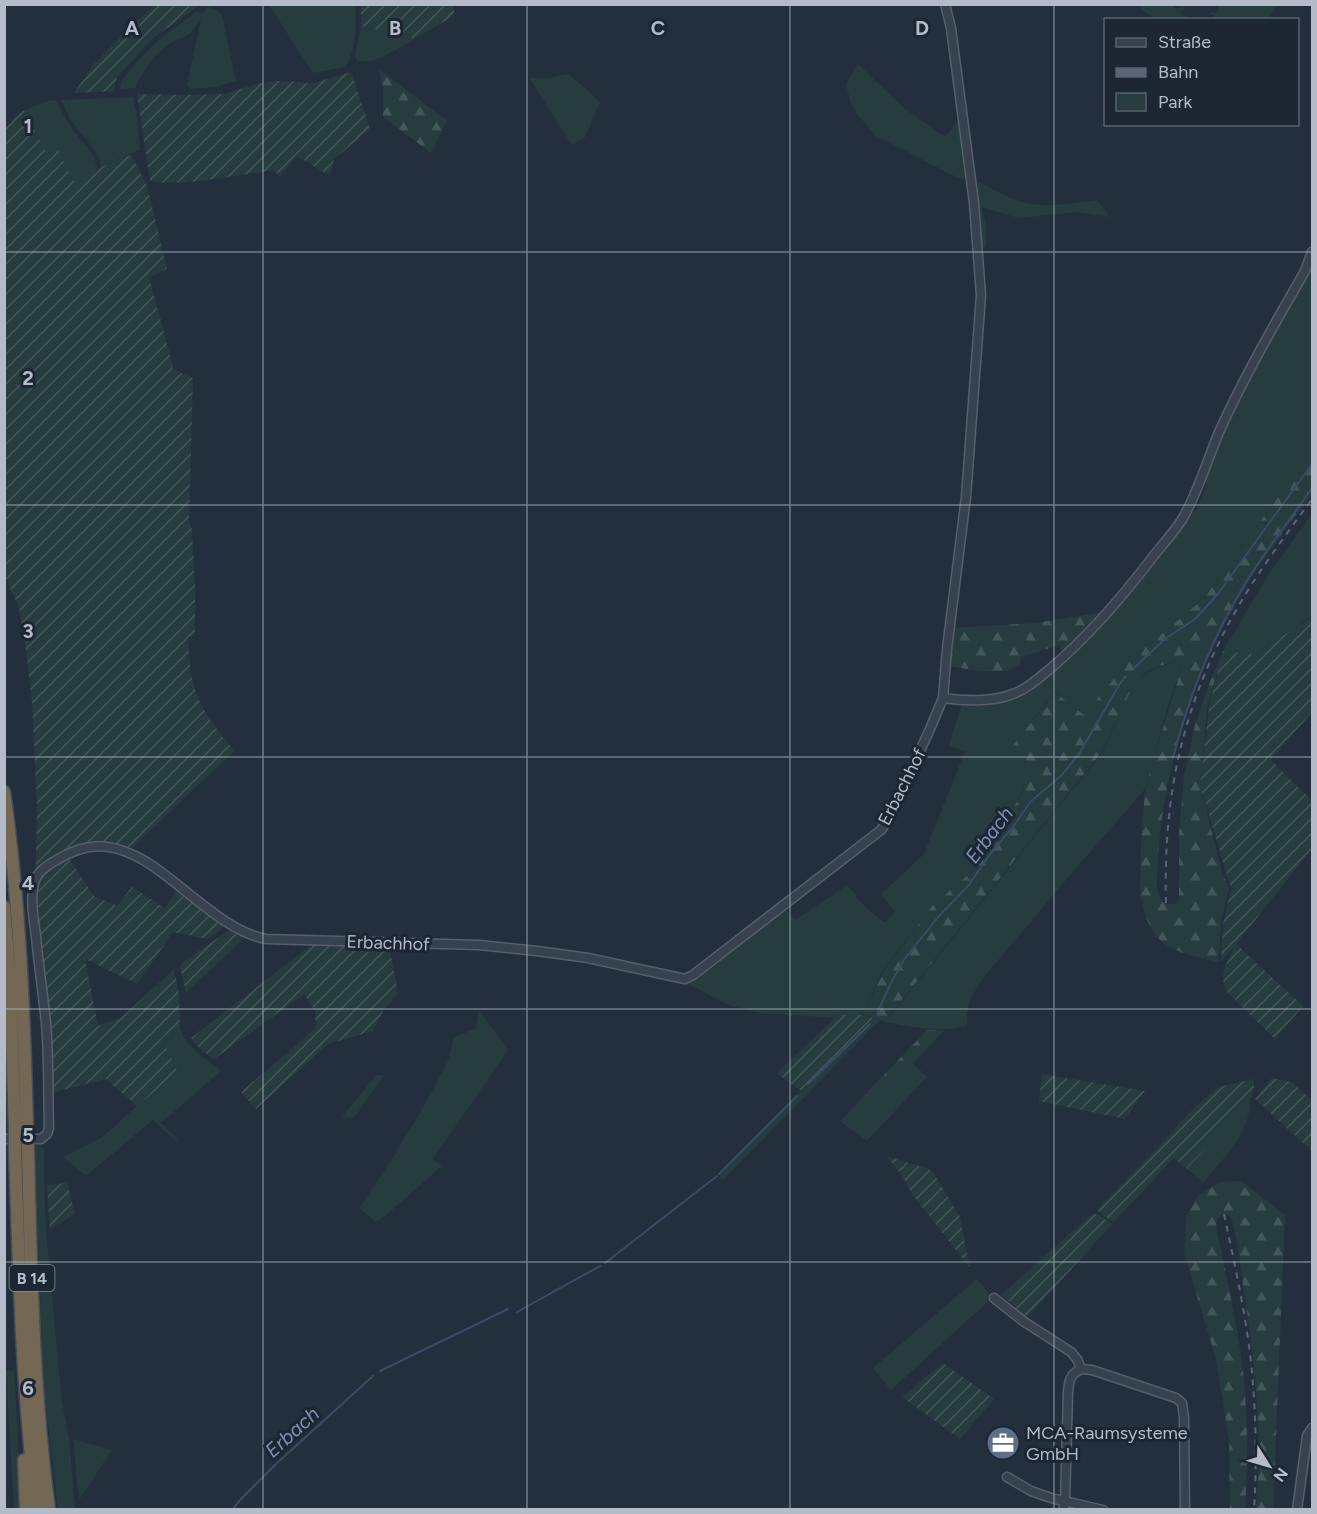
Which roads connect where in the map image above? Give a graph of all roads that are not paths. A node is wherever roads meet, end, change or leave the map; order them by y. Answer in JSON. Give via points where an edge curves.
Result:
{"nodes":[{"id":1,"x":945,"y":4,"type":"edge"},
{"id":2,"x":1312,"y":252,"type":"edge"},
{"id":3,"x":943,"y":698,"type":"junction"},
{"id":4,"x":4,"y":792,"type":"edge"},
{"id":5,"x":4,"y":907,"type":"edge"},
{"id":6,"x":21,"y":1128,"type":"junction"},
{"id":7,"x":4,"y":1139,"type":"edge"},
{"id":8,"x":22,"y":1151,"type":"junction"},
{"id":9,"x":994,"y":1298,"type":"dead end"},
{"id":10,"x":1081,"y":1369,"type":"junction"},
{"id":11,"x":28,"y":1428,"type":"junction"},
{"id":12,"x":1312,"y":1428,"type":"edge"},
{"id":13,"x":1007,"y":1477,"type":"dead end"},
{"id":14,"x":1064,"y":1505,"type":"edge"},
{"id":15,"x":26,"y":1509,"type":"edge"},
{"id":16,"x":37,"y":1509,"type":"edge"},
{"id":17,"x":49,"y":1509,"type":"edge"},
{"id":18,"x":1103,"y":1509,"type":"edge"},
{"id":19,"x":1185,"y":1509,"type":"edge"},
{"id":20,"x":1297,"y":1509,"type":"edge"}],
"edges":[{"from":1,"to":3,"type":"street","via":[[972,186],[981,295],[966,497]]},
{"from":2,"to":3,"type":"street","via":[[1244,378],[1182,520],[1138,577],[1090,633],[1022,690],[999,698]]},
{"from":3,"to":7,"type":"street","name":"Erbachhof","via":[[881,830],[685,979],[588,958],[479,945],[255,937],[231,925],[129,852],[87,846],[66,854],[37,876],[33,900],[46,1025],[49,1128],[40,1139]]},
{"from":4,"to":6,"type":"highway","number":"B 14","via":[[13,859],[26,1061]]},
{"from":5,"to":6,"type":"highway","number":"B 14"},
{"from":6,"to":8,"type":"highway","number":"B 14","bridge":true},
{"from":8,"to":11,"type":"highway","number":"B 14","via":[[20,1286]]},
{"from":8,"to":17,"type":"highway","number":"B 14"},
{"from":9,"to":10,"type":"street","via":[[1071,1352]]},
{"from":10,"to":14,"type":"street","via":[[1072,1376],[1068,1392]]},
{"from":10,"to":19,"type":"street","via":[[1182,1403]]},
{"from":11,"to":15,"type":"highway","via":[[23,1449]]},
{"from":11,"to":16,"type":"highway","number":"B 14"},
{"from":12,"to":20,"type":"street","via":[[1307,1436]]},
{"from":13,"to":14,"type":"street"},
{"from":14,"to":18,"type":"street"}]}
